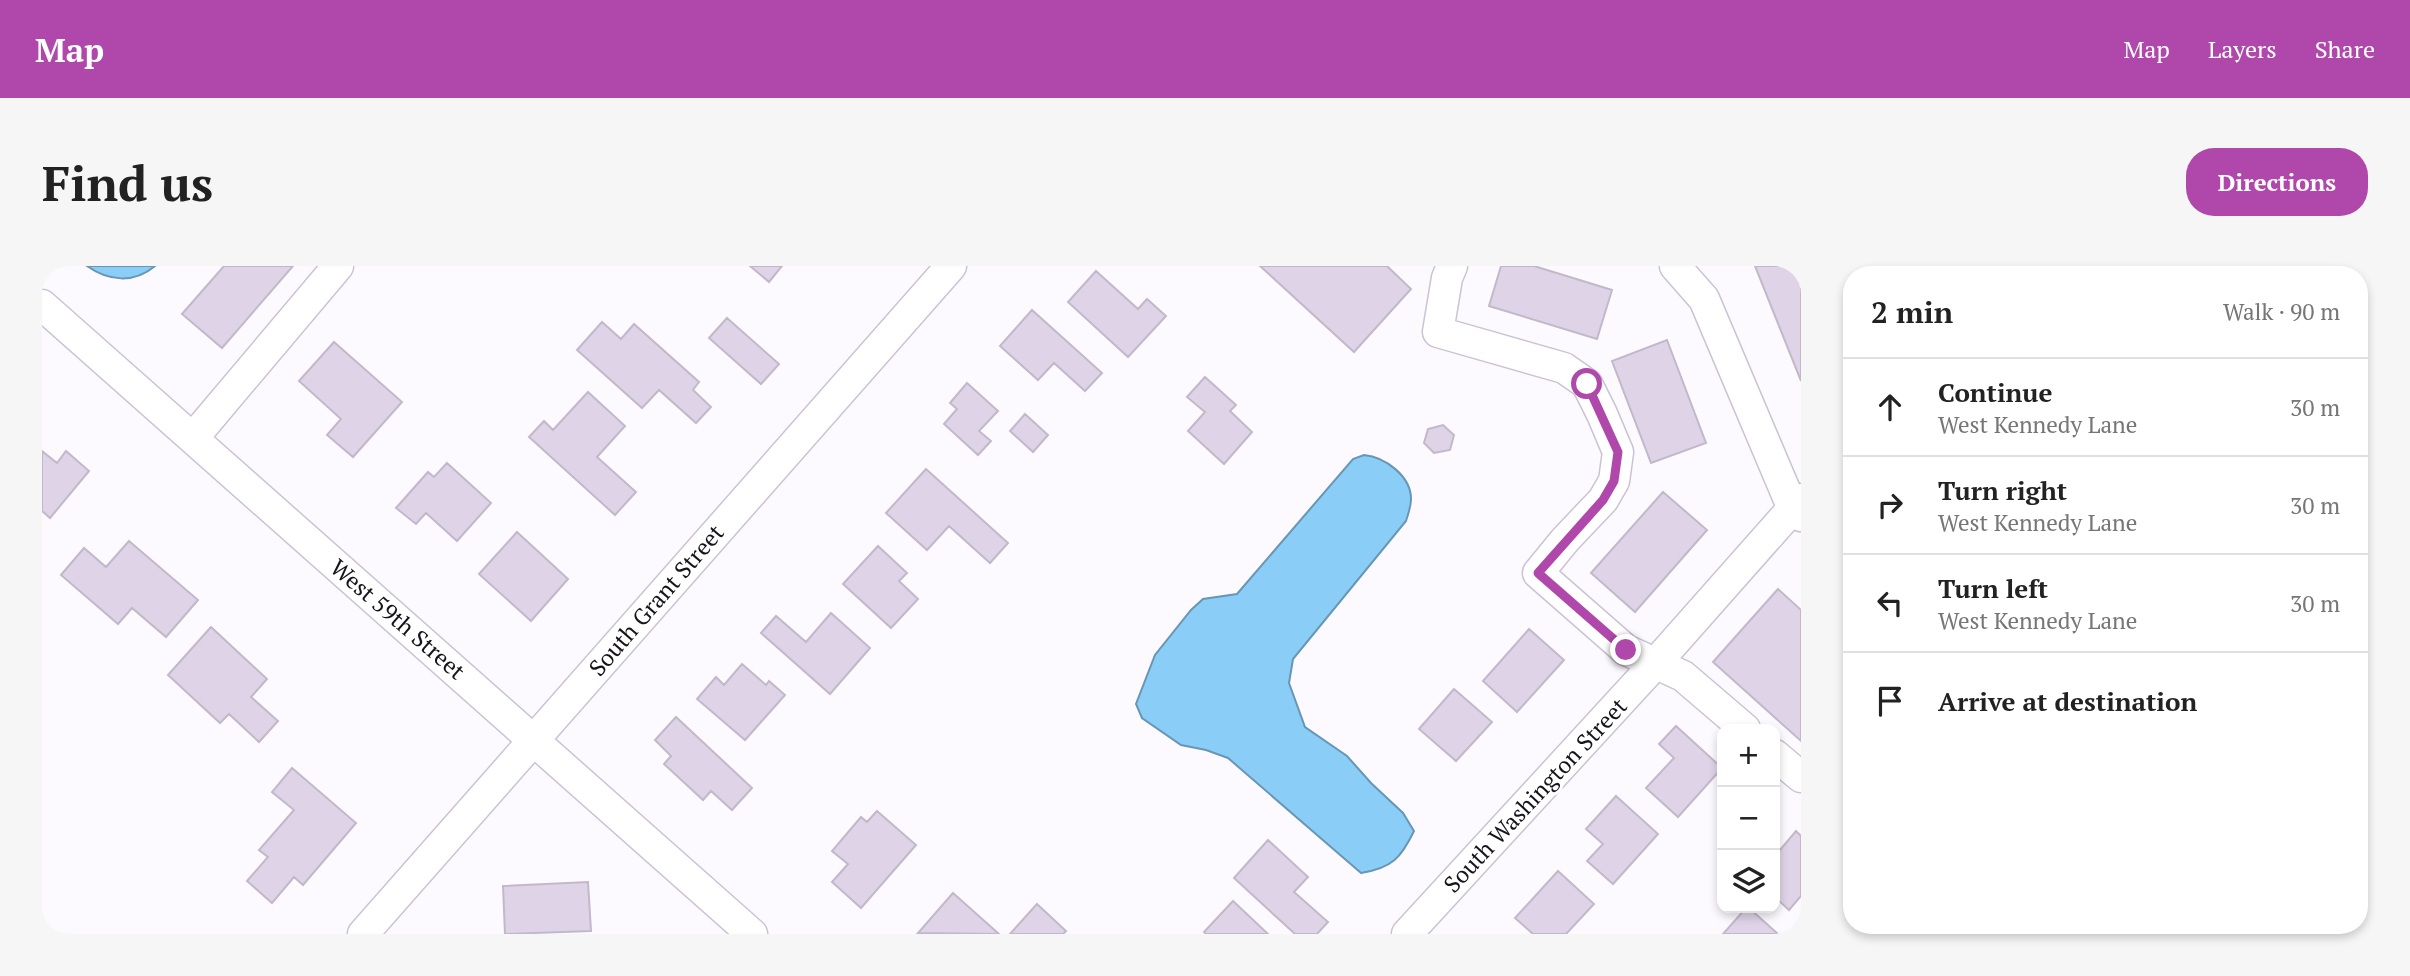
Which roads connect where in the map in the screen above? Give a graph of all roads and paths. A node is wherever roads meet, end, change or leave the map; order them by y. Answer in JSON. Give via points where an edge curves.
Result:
{"nodes":[{"id":1,"x":338,"y":266,"type":"edge"},
{"id":2,"x":951,"y":266,"type":"edge"},
{"id":3,"x":1452,"y":266,"type":"edge"},
{"id":4,"x":1675,"y":266,"type":"edge"},
{"id":5,"x":42,"y":305,"type":"edge"},
{"id":6,"x":193,"y":438,"type":"junction"},
{"id":7,"x":1798,"y":508,"type":"edge"},
{"id":8,"x":1655,"y":664,"type":"junction"},
{"id":9,"x":1739,"y":724,"type":"edge"},
{"id":10,"x":534,"y":738,"type":"junction"},
{"id":11,"x":1780,"y":759,"type":"edge"},
{"id":12,"x":1801,"y":778,"type":"edge"},
{"id":13,"x":363,"y":934,"type":"edge"},
{"id":14,"x":752,"y":934,"type":"edge"},
{"id":15,"x":1407,"y":934,"type":"edge"}],
"edges":[{"from":1,"to":6,"type":"street"},
{"from":2,"to":10,"type":"street","name":"South Grant Street"},
{"from":3,"to":8,"type":"street","via":[[1438,332],[1564,368],[1587,384],[1618,452],[1614,481],[1603,500],[1538,573],[1626,650]]},
{"from":4,"to":7,"type":"street","via":[[1704,299]]},
{"from":5,"to":6,"type":"street","name":"West 59th Street"},
{"from":6,"to":10,"type":"street","name":"West 59th Street"},
{"from":7,"to":8,"type":"street","name":"South Washington Street"},
{"from":8,"to":9,"type":"street","via":[[1683,676]]},
{"from":8,"to":15,"type":"street","name":"South Washington Street"},
{"from":10,"to":13,"type":"street","name":"South Grant Street"},
{"from":10,"to":14,"type":"street","name":"West 59th Street"},
{"from":11,"to":12,"type":"street"}]}
